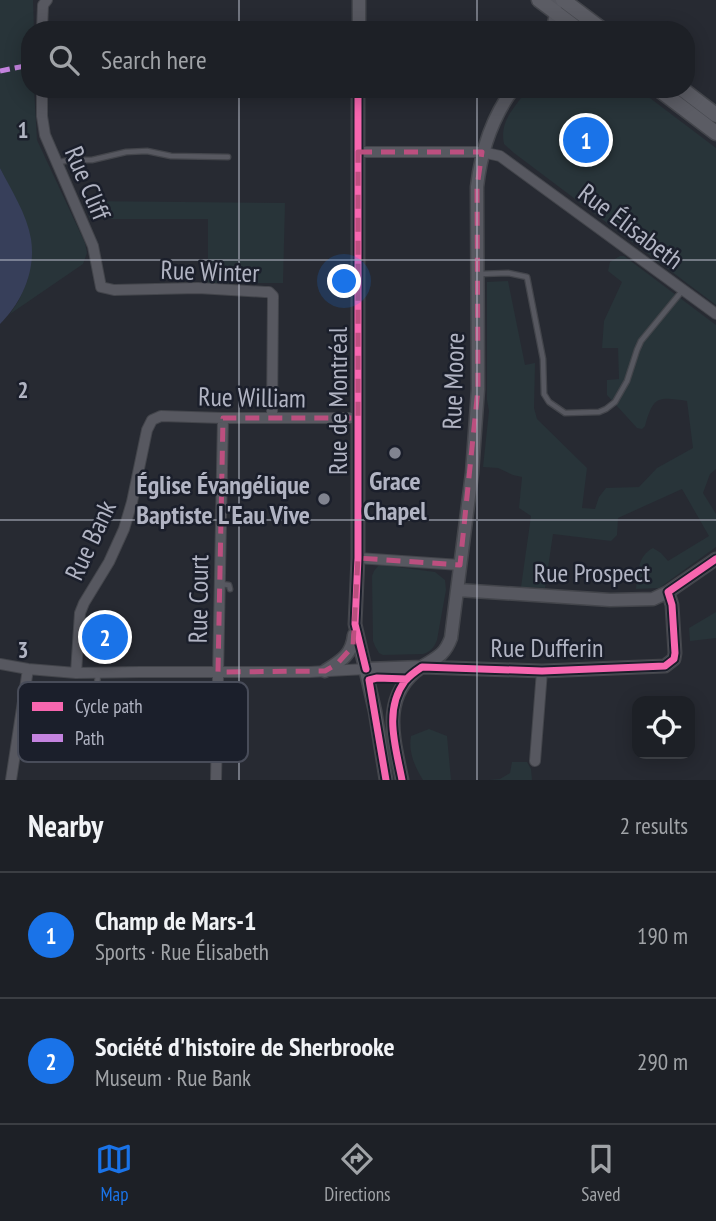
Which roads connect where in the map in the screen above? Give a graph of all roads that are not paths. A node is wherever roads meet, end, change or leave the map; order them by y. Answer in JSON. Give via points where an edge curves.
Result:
{"nodes":[{"id":1,"x":46,"y":0,"type":"edge"},
{"id":2,"x":359,"y":0,"type":"edge"},
{"id":3,"x":539,"y":0,"type":"edge"},
{"id":4,"x":557,"y":4,"type":"edge"},
{"id":5,"x":43,"y":21,"type":"edge"},
{"id":6,"x":359,"y":21,"type":"edge"},
{"id":7,"x":571,"y":21,"type":"edge"},
{"id":8,"x":587,"y":21,"type":"edge"},
{"id":9,"x":42,"y":98,"type":"edge"},
{"id":10,"x":358,"y":98,"type":"edge"},
{"id":11,"x":507,"y":98,"type":"edge"},
{"id":12,"x":673,"y":98,"type":"edge"},
{"id":13,"x":690,"y":98,"type":"edge"},
{"id":14,"x":714,"y":123,"type":"edge"},
{"id":15,"x":358,"y":152,"type":"junction"},
{"id":16,"x":482,"y":152,"type":"junction"},
{"id":17,"x":228,"y":157,"type":"dead end"},
{"id":18,"x":57,"y":162,"type":"junction"},
{"id":19,"x":478,"y":274,"type":"junction"},
{"id":20,"x":107,"y":289,"type":"joint"},
{"id":21,"x":683,"y":291,"type":"junction"},
{"id":22,"x":716,"y":314,"type":"edge"},
{"id":23,"x":223,"y":418,"type":"junction"},
{"id":24,"x":272,"y":418,"type":"junction"},
{"id":25,"x":358,"y":418,"type":"junction"},
{"id":26,"x":149,"y":424,"type":"joint"},
{"id":27,"x":358,"y":558,"type":"junction"},
{"id":28,"x":716,"y":559,"type":"edge"},
{"id":29,"x":460,"y":565,"type":"junction"},
{"id":30,"x":220,"y":584,"type":"junction"},
{"id":31,"x":230,"y":589,"type":"dead end"},
{"id":32,"x":457,"y":590,"type":"junction"},
{"id":33,"x":668,"y":592,"type":"junction"},
{"id":34,"x":355,"y":624,"type":"junction"},
{"id":35,"x":0,"y":664,"type":"edge"},
{"id":36,"x":422,"y":667,"type":"junction"},
{"id":37,"x":366,"y":669,"type":"junction"},
{"id":38,"x":28,"y":670,"type":"junction"},
{"id":39,"x":325,"y":671,"type":"junction"},
{"id":40,"x":542,"y":671,"type":"junction"},
{"id":41,"x":98,"y":672,"type":"junction"},
{"id":42,"x":218,"y":672,"type":"junction"},
{"id":43,"x":76,"y":673,"type":"junction"},
{"id":44,"x":26,"y":682,"type":"edge"},
{"id":45,"x":97,"y":682,"type":"edge"},
{"id":46,"x":218,"y":682,"type":"edge"},
{"id":47,"x":18,"y":732,"type":"edge"},
{"id":48,"x":15,"y":751,"type":"junction"},
{"id":49,"x":18,"y":751,"type":"edge"},
{"id":50,"x":535,"y":761,"type":"dead end"},
{"id":51,"x":216,"y":762,"type":"edge"},
{"id":52,"x":11,"y":780,"type":"edge"},
{"id":53,"x":216,"y":780,"type":"edge"},
{"id":54,"x":386,"y":780,"type":"edge"},
{"id":55,"x":402,"y":780,"type":"edge"}],
"edges":[{"from":1,"to":5,"type":"street"},
{"from":2,"to":6,"type":"street"},
{"from":3,"to":4,"type":"main road"},
{"from":4,"to":7,"type":"main road"},
{"from":4,"to":8,"type":"main road"},
{"from":9,"to":18,"type":"street","name":"Rue Cliff","via":[[45,135]]},
{"from":10,"to":15,"type":"street","name":"Rue de Montréal"},
{"from":11,"to":16,"type":"street","name":"Rue Moore"},
{"from":12,"to":14,"type":"main road"},
{"from":13,"to":14,"type":"main road"},
{"from":15,"to":16,"type":"street","name":"Rue Élisabeth"},
{"from":15,"to":25,"type":"street","name":"Rue de Montréal"},
{"from":16,"to":19,"type":"street","name":"Rue Moore","via":[[477,187]]},
{"from":16,"to":21,"type":"street","name":"Rue Élisabeth","via":[[509,161]]},
{"from":17,"to":18,"type":"lane","via":[[147,151]]},
{"from":18,"to":20,"type":"street","name":"Rue Cliff","via":[[93,246],[99,283]]},
{"from":19,"to":21,"type":"lane","via":[[527,276],[543,359],[544,394],[565,414],[599,412],[615,402],[641,341]]},
{"from":19,"to":29,"type":"street","name":"Rue Moore","via":[[478,389]]},
{"from":20,"to":24,"type":"street","name":"Rue Winter","via":[[269,292],[274,299]]},
{"from":21,"to":22,"type":"street","name":"Rue Élisabeth"},
{"from":23,"to":24,"type":"street","name":"Rue William"},
{"from":23,"to":26,"type":"street","name":"Rue William","via":[[161,416]]},
{"from":23,"to":30,"type":"street","name":"Rue Court"},
{"from":24,"to":25,"type":"street","name":"Rue William"},
{"from":25,"to":27,"type":"street","name":"Rue de Montréal"},
{"from":26,"to":43,"type":"street","name":"Rue Bank","via":[[126,522],[80,613]]},
{"from":27,"to":29,"type":"street"},
{"from":27,"to":34,"type":"street","name":"Rue de Montréal"},
{"from":28,"to":33,"type":"street","name":"Rue Prospect"},
{"from":29,"to":32,"type":"street","name":"Rue Moore"},
{"from":30,"to":31,"type":"lane"},
{"from":30,"to":42,"type":"street","name":"Rue Court"},
{"from":32,"to":33,"type":"street","name":"Rue Prospect","via":[[635,600]]},
{"from":32,"to":36,"type":"street","name":"Rue Moore","via":[[448,647]]},
{"from":33,"to":40,"type":"street","name":"Rue Dufferin","via":[[675,653],[670,663]]},
{"from":34,"to":37,"type":"street","name":"Rue de Montréal"},
{"from":34,"to":39,"type":"street","via":[[353,646]]},
{"from":35,"to":38,"type":"street","name":"Rue Dufferin"},
{"from":36,"to":37,"type":"street","name":"Rue Dufferin"},
{"from":36,"to":40,"type":"street","name":"Rue Dufferin"},
{"from":36,"to":55,"type":"street","name":"Rue Moore","via":[[401,687],[393,709]]},
{"from":37,"to":39,"type":"street","name":"Rue Dufferin"},
{"from":37,"to":54,"type":"street","name":"Rue de Montréal"},
{"from":38,"to":43,"type":"street","name":"Rue Dufferin"},
{"from":38,"to":44,"type":"street"},
{"from":39,"to":42,"type":"street","name":"Rue Dufferin"},
{"from":40,"to":50,"type":"street"},
{"from":41,"to":42,"type":"street","name":"Rue Dufferin"},
{"from":41,"to":43,"type":"street","name":"Rue Dufferin"},
{"from":41,"to":45,"type":"lane"},
{"from":42,"to":46,"type":"street","name":"Rue Court"},
{"from":47,"to":48,"type":"street"},
{"from":48,"to":49,"type":"lane"},
{"from":48,"to":52,"type":"street"},
{"from":51,"to":53,"type":"street","name":"Rue Court"}]}
